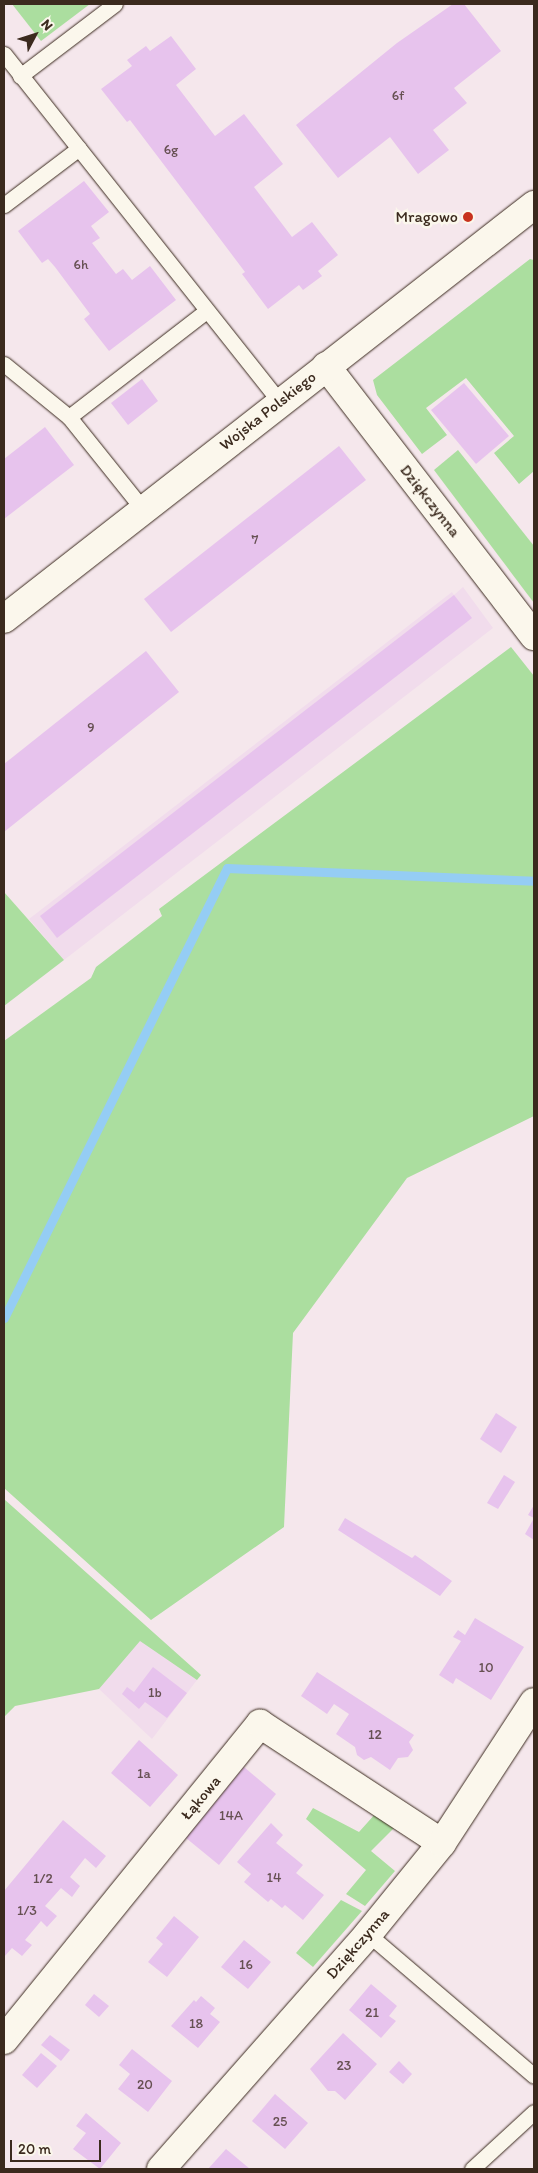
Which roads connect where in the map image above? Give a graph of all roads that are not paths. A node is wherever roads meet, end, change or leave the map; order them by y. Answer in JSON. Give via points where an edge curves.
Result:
{"nodes":[{"id":1,"x":115,"y":4,"type":"edge"},
{"id":2,"x":4,"y":54,"type":"edge"},
{"id":3,"x":20,"y":76,"type":"junction"},
{"id":4,"x":79,"y":148,"type":"junction"},
{"id":5,"x":4,"y":205,"type":"edge"},
{"id":6,"x":532,"y":212,"type":"edge"},
{"id":7,"x":206,"y":311,"type":"junction"},
{"id":8,"x":4,"y":364,"type":"edge"},
{"id":9,"x":326,"y":366,"type":"junction"},
{"id":10,"x":280,"y":402,"type":"junction"},
{"id":11,"x":69,"y":417,"type":"junction"},
{"id":12,"x":142,"y":508,"type":"junction"},
{"id":13,"x":4,"y":619,"type":"edge"},
{"id":14,"x":534,"y":636,"type":"edge"},
{"id":15,"x":534,"y":1702,"type":"edge"},
{"id":16,"x":442,"y":1843,"type":"junction"},
{"id":17,"x":368,"y":1934,"type":"junction"},
{"id":18,"x":4,"y":2040,"type":"edge"},
{"id":19,"x":534,"y":2076,"type":"edge"},
{"id":20,"x":534,"y":2112,"type":"edge"},
{"id":21,"x":162,"y":2169,"type":"edge"},
{"id":22,"x":472,"y":2169,"type":"edge"}],
"edges":[{"from":1,"to":3,"type":"lane"},
{"from":2,"to":3,"type":"lane"},
{"from":3,"to":4,"type":"lane"},
{"from":4,"to":5,"type":"lane"},
{"from":4,"to":7,"type":"lane"},
{"from":6,"to":9,"type":"street","name":"Wojska Polskiego"},
{"from":7,"to":10,"type":"lane"},
{"from":7,"to":11,"type":"lane"},
{"from":8,"to":11,"type":"lane"},
{"from":9,"to":10,"type":"street","name":"Wojska Polskiego"},
{"from":9,"to":14,"type":"street","name":"Dziękczynna"},
{"from":10,"to":12,"type":"street","name":"Wojska Polskiego"},
{"from":11,"to":12,"type":"lane"},
{"from":12,"to":13,"type":"street","name":"Wojska Polskiego"},
{"from":15,"to":16,"type":"street","name":"Dziękczynna"},
{"from":16,"to":17,"type":"street","name":"Dziękczynna"},
{"from":16,"to":18,"type":"street","name":"Łąkowa","via":[[260,1724]]},
{"from":17,"to":19,"type":"lane"},
{"from":17,"to":21,"type":"street","name":"Dziękczynna"},
{"from":20,"to":22,"type":"lane"}]}
